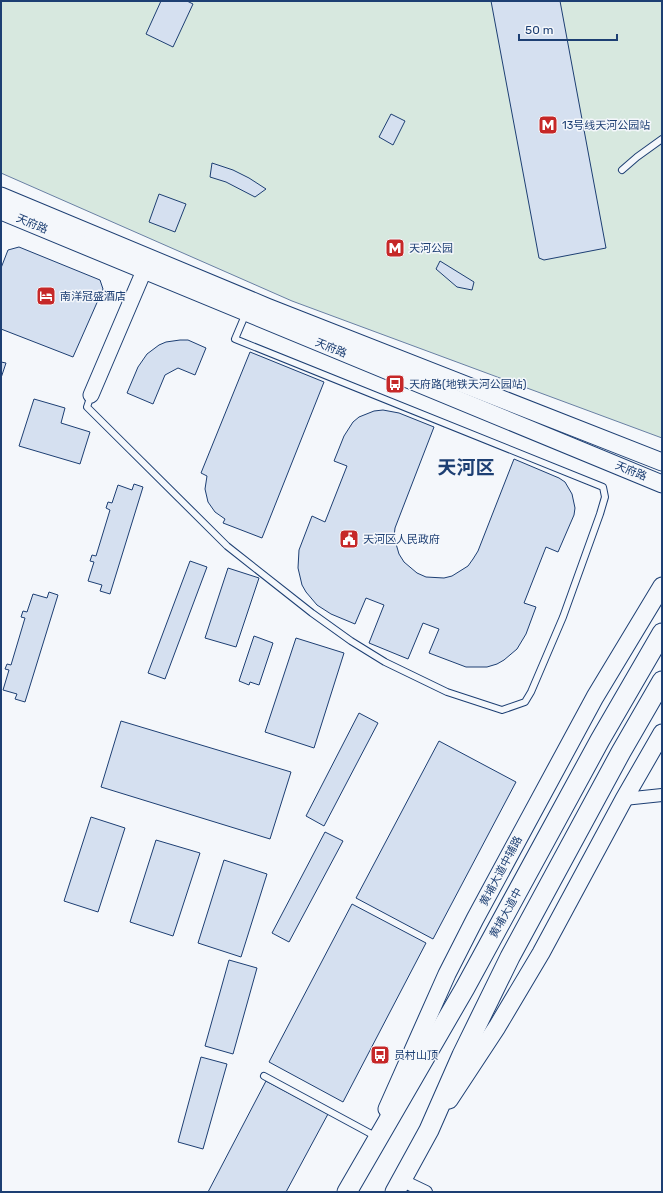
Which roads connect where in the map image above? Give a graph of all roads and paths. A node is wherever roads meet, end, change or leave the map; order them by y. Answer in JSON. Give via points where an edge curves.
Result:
{"nodes":[{"id":1,"x":662,"y":140,"type":"edge"},
{"id":2,"x":622,"y":170,"type":"dead end"},
{"id":3,"x":1,"y":196,"type":"edge"},
{"id":4,"x":1,"y":211,"type":"edge"},
{"id":5,"x":147,"y":264,"type":"junction"},
{"id":6,"x":246,"y":312,"type":"junction"},
{"id":7,"x":91,"y":395,"type":"joint"},
{"id":8,"x":662,"y":462,"type":"edge"},
{"id":9,"x":662,"y":484,"type":"edge"},
{"id":10,"x":662,"y":586,"type":"edge"},
{"id":11,"x":657,"y":599,"type":"edge"},
{"id":12,"x":662,"y":633,"type":"edge"},
{"id":13,"x":662,"y":681,"type":"edge"},
{"id":14,"x":662,"y":733,"type":"edge"},
{"id":15,"x":662,"y":795,"type":"edge"},
{"id":16,"x":624,"y":799,"type":"junction"},
{"id":17,"x":264,"y":1076,"type":"dead end"},
{"id":18,"x":429,"y":1130,"type":"junction"},
{"id":19,"x":375,"y":1136,"type":"junction"},
{"id":20,"x":361,"y":1166,"type":"junction"},
{"id":21,"x":398,"y":1186,"type":"edge"},
{"id":22,"x":347,"y":1192,"type":"edge"},
{"id":23,"x":426,"y":1192,"type":"edge"}],
"edges":[{"from":1,"to":2,"type":"lane"},
{"from":3,"to":5,"type":"main road","name":"天府路"},
{"from":4,"to":5,"type":"main road","name":"天府路"},
{"from":5,"to":6,"type":"main road","name":"天府路"},
{"from":5,"to":7,"type":"street"},
{"from":5,"to":8,"type":"main road","name":"天府路","via":[[312,325]]},
{"from":6,"to":7,"type":"lane","via":[[235,339],[603,487],[605,497],[563,617],[525,702],[502,710],[447,692],[385,662],[312,613],[227,546],[87,407]]},
{"from":6,"to":9,"type":"main road","name":"天府路"},
{"from":10,"to":11,"type":"main road","name":"黄埔大道中辅路"},
{"from":11,"to":19,"type":"main road","name":"黄埔大道中辅路","via":[[595,697],[464,940]]},
{"from":12,"to":20,"type":"main road","name":"黄埔大道中","via":[[600,740],[427,1055]]},
{"from":13,"to":18,"type":"main road","via":[[621,752],[486,1005]]},
{"from":14,"to":16,"type":"main road"},
{"from":15,"to":16,"type":"street"},
{"from":16,"to":18,"type":"main road","via":[[517,994]]},
{"from":17,"to":19,"type":"lane"},
{"from":18,"to":21,"type":"main road"},
{"from":19,"to":20,"type":"main road","name":"黄埔大道中辅路"},
{"from":20,"to":22,"type":"main road","name":"黄埔大道中"},
{"from":21,"to":23,"type":"street"}]}
